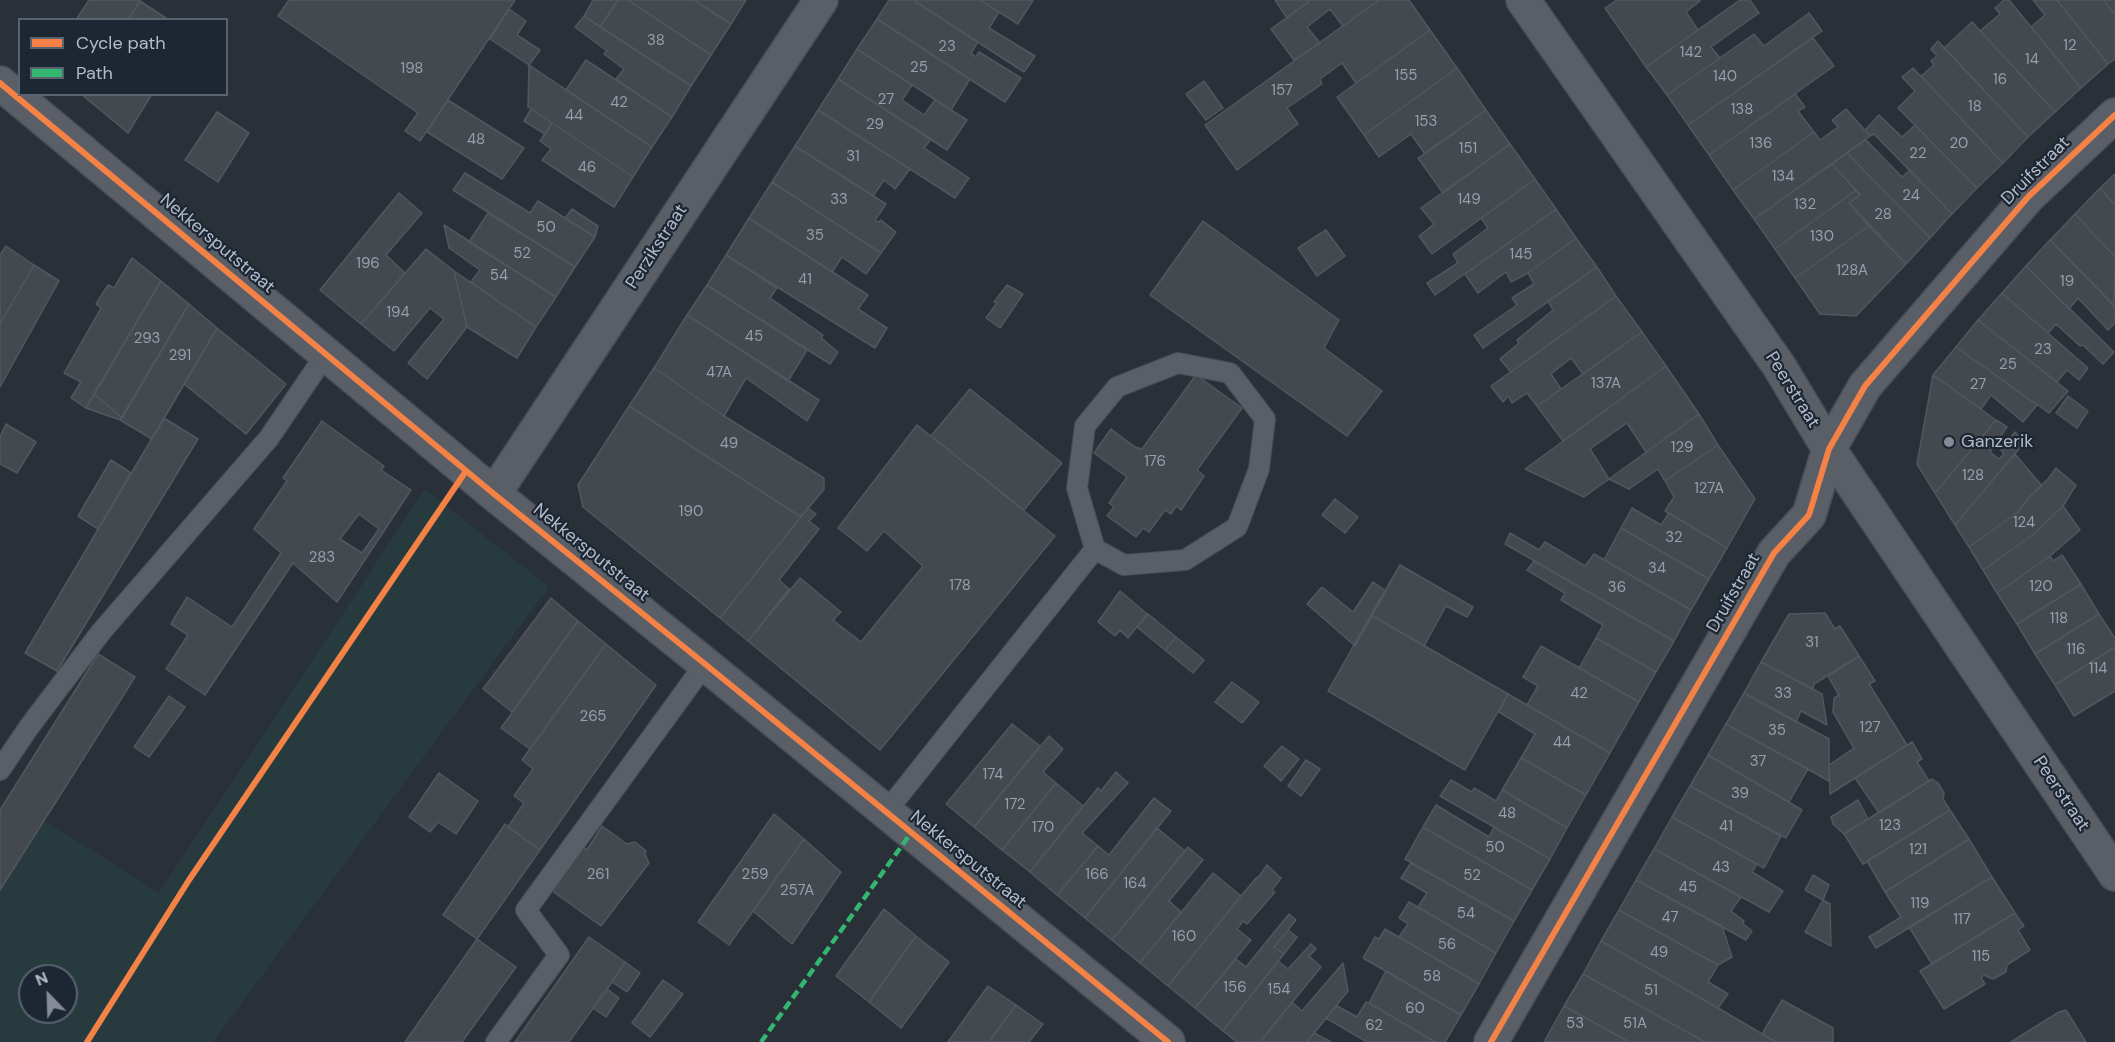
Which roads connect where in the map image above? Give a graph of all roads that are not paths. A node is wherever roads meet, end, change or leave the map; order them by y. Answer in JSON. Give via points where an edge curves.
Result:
{"nodes":[{"id":1,"x":821,"y":0,"type":"edge"},
{"id":2,"x":1522,"y":0,"type":"edge"},
{"id":3,"x":0,"y":83,"type":"edge"},
{"id":4,"x":2115,"y":115,"type":"edge"},
{"id":5,"x":326,"y":354,"type":"junction"},
{"id":6,"x":1829,"y":449,"type":"junction"},
{"id":7,"x":494,"y":494,"type":"junction"},
{"id":8,"x":1095,"y":549,"type":"junction"},
{"id":9,"x":705,"y":664,"type":"junction"},
{"id":10,"x":0,"y":770,"type":"edge"},
{"id":11,"x":886,"y":812,"type":"junction"},
{"id":12,"x":2115,"y":874,"type":"edge"},
{"id":13,"x":496,"y":1042,"type":"edge"},
{"id":14,"x":1168,"y":1042,"type":"edge"},
{"id":15,"x":1491,"y":1042,"type":"edge"}],
"edges":[{"from":1,"to":7,"type":"street","name":"Perzikstraat"},
{"from":2,"to":6,"type":"street","name":"Peerstraat","via":[[1779,366]]},
{"from":3,"to":5,"type":"street","name":"Nekkersputstraat"},
{"from":4,"to":6,"type":"street","name":"Druifstraat","via":[[2028,197],[1865,386]]},
{"from":5,"to":7,"type":"street","name":"Nekkersputstraat"},
{"from":5,"to":10,"type":"lane","via":[[269,438],[101,632]]},
{"from":6,"to":12,"type":"street","name":"Peerstraat"},
{"from":6,"to":15,"type":"street","name":"Druifstraat","via":[[1809,515],[1774,552]]},
{"from":7,"to":9,"type":"street","name":"Nekkersputstraat"},
{"from":8,"to":8,"type":"lane","via":[[1077,489],[1085,426],[1117,387],[1178,363],[1230,373],[1265,419],[1259,469],[1237,527],[1185,560],[1124,565]]},
{"from":8,"to":11,"type":"lane"},
{"from":9,"to":11,"type":"street","name":"Nekkersputstraat"},
{"from":9,"to":13,"type":"lane","via":[[526,910],[559,955]]},
{"from":11,"to":14,"type":"street","name":"Nekkersputstraat"}]}
